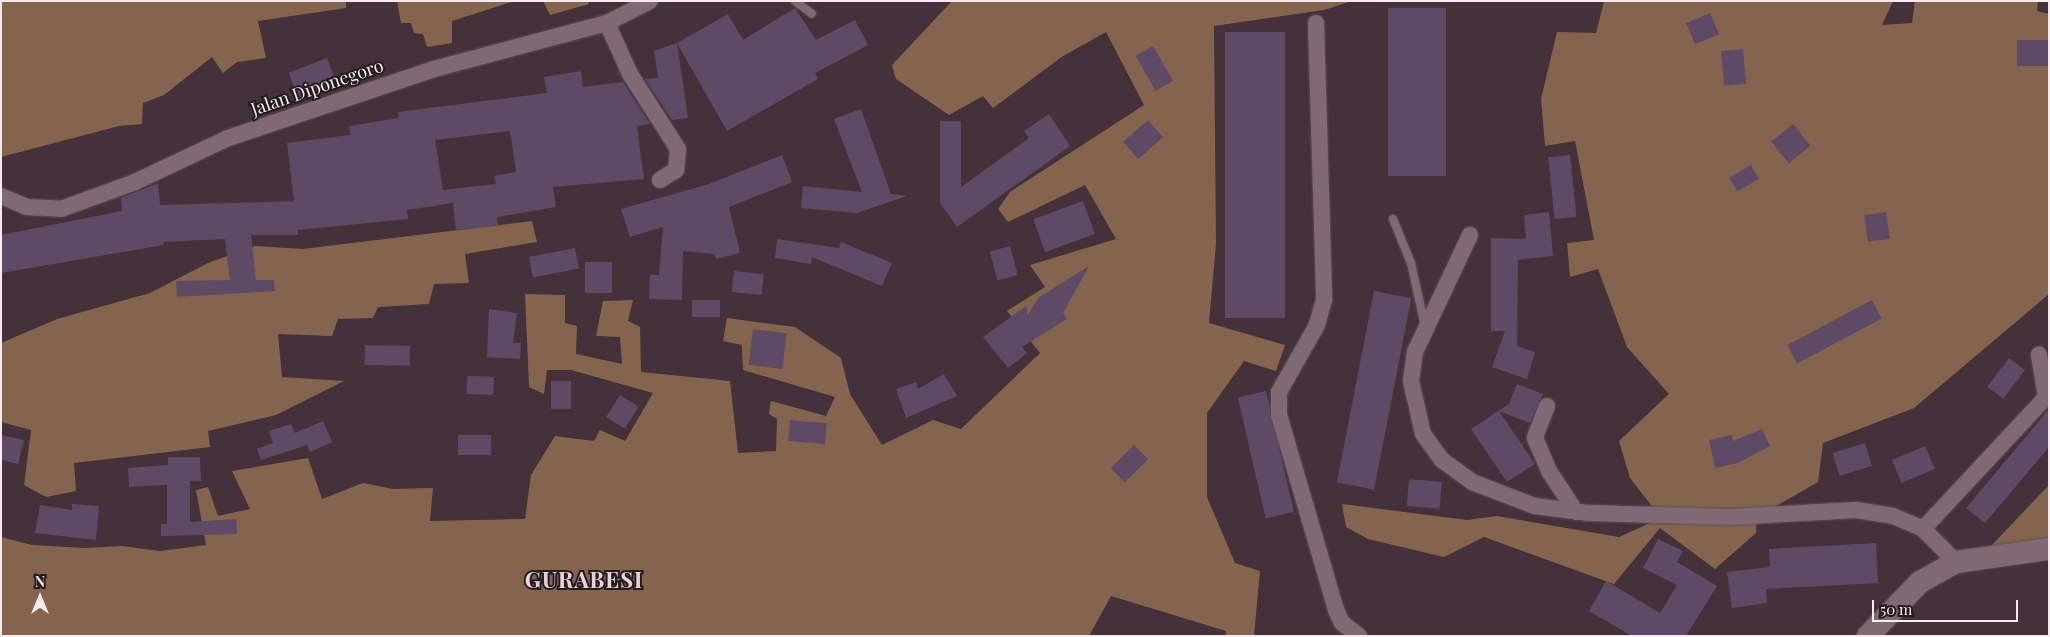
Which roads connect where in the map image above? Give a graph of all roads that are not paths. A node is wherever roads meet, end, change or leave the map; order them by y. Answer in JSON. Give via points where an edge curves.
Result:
{"nodes":[{"id":1,"x":650,"y":1,"type":"edge"},
{"id":2,"x":795,"y":1,"type":"edge"},
{"id":3,"x":812,"y":14,"type":"dead end"},
{"id":4,"x":606,"y":23,"type":"junction"},
{"id":5,"x":1316,"y":23,"type":"dead end"},
{"id":6,"x":660,"y":180,"type":"dead end"},
{"id":7,"x":1,"y":196,"type":"edge"},
{"id":8,"x":1393,"y":219,"type":"dead end"},
{"id":9,"x":1470,"y":235,"type":"dead end"},
{"id":10,"x":1426,"y":330,"type":"junction"},
{"id":11,"x":2039,"y":355,"type":"dead end"},
{"id":12,"x":1547,"y":406,"type":"dead end"},
{"id":13,"x":1576,"y":512,"type":"junction"},
{"id":14,"x":1923,"y":530,"type":"junction"},
{"id":15,"x":2049,"y":549,"type":"edge"},
{"id":16,"x":1956,"y":562,"type":"junction"},
{"id":17,"x":1359,"y":636,"type":"edge"},
{"id":18,"x":1868,"y":636,"type":"edge"}],
"edges":[{"from":1,"to":4,"type":"street","name":"Jalan Diponegoro"},
{"from":2,"to":3,"type":"lane"},
{"from":4,"to":6,"type":"street","via":[[630,74],[678,149],[676,170]]},
{"from":4,"to":7,"type":"street","name":"Jalan Diponegoro","via":[[434,69],[306,111],[228,138],[135,182],[61,208],[27,206]]},
{"from":5,"to":17,"type":"street","via":[[1324,300],[1317,325],[1278,392],[1278,415],[1336,610],[1342,623]]},
{"from":8,"to":10,"type":"lane","via":[[1411,263]]},
{"from":9,"to":10,"type":"street"},
{"from":10,"to":13,"type":"street","via":[[1415,352],[1411,381],[1423,434],[1442,460],[1472,482],[1535,506]]},
{"from":11,"to":14,"type":"street","via":[[2046,397]]},
{"from":12,"to":13,"type":"street","via":[[1535,438],[1549,471]]},
{"from":13,"to":14,"type":"street","via":[[1730,517],[1856,510],[1893,516]]},
{"from":14,"to":16,"type":"street"},
{"from":15,"to":16,"type":"street"},
{"from":16,"to":18,"type":"street","via":[[1920,582]]}]}
